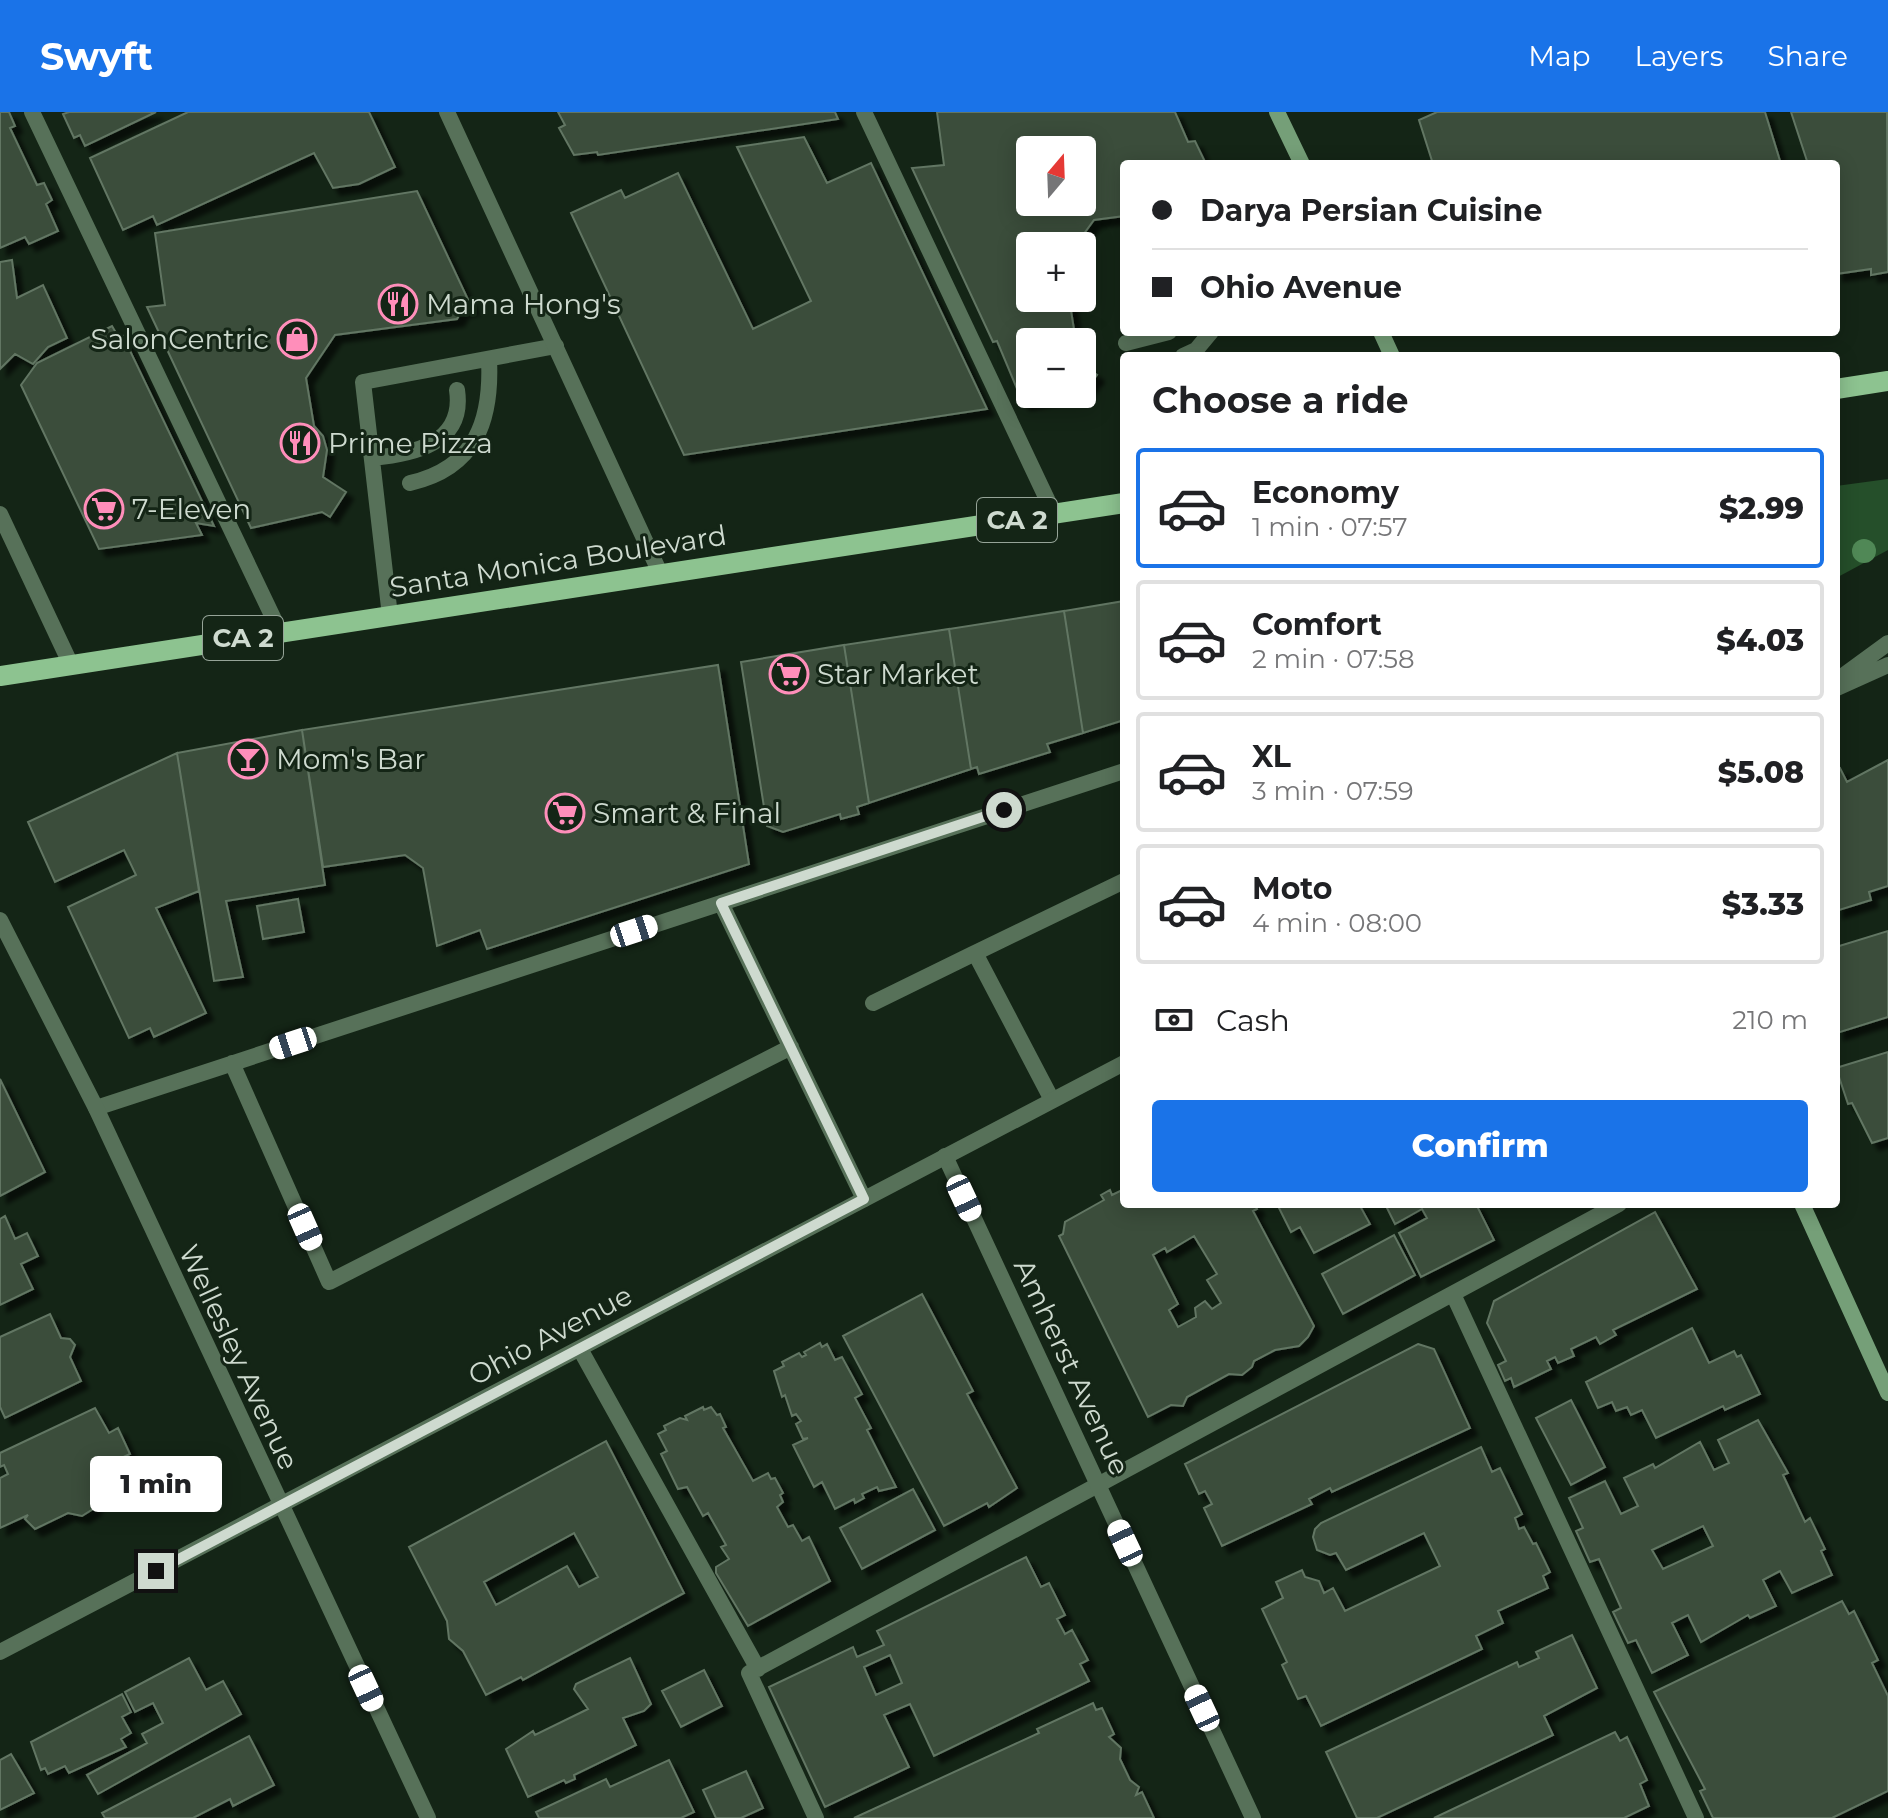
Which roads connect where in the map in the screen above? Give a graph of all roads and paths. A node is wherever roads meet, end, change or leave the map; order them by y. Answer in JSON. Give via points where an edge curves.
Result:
{"nodes":[{"id":1,"x":32,"y":112,"type":"edge"},
{"id":2,"x":447,"y":112,"type":"edge"},
{"id":3,"x":864,"y":112,"type":"edge"},
{"id":4,"x":1277,"y":112,"type":"edge"},
{"id":5,"x":1300,"y":160,"type":"edge"},
{"id":6,"x":1155,"y":336,"type":"edge"},
{"id":7,"x":1208,"y":336,"type":"edge"},
{"id":8,"x":1126,"y":344,"type":"edge"},
{"id":9,"x":556,"y":346,"type":"junction"},
{"id":10,"x":1192,"y":352,"type":"edge"},
{"id":11,"x":489,"y":359,"type":"junction"},
{"id":12,"x":1888,"y":381,"type":"edge"},
{"id":13,"x":1840,"y":388,"type":"edge"},
{"id":14,"x":457,"y":390,"type":"dead end"},
{"id":15,"x":372,"y":458,"type":"junction"},
{"id":16,"x":410,"y":483,"type":"dead end"},
{"id":17,"x":1120,"y":504,"type":"edge"},
{"id":18,"x":0,"y":514,"type":"edge"},
{"id":19,"x":1054,"y":514,"type":"junction"},
{"id":20,"x":660,"y":573,"type":"junction"},
{"id":21,"x":390,"y":616,"type":"junction"},
{"id":22,"x":280,"y":632,"type":"junction"},
{"id":23,"x":1888,"y":643,"type":"edge"},
{"id":24,"x":71,"y":665,"type":"junction"},
{"id":25,"x":1888,"y":665,"type":"edge"},
{"id":26,"x":0,"y":676,"type":"edge"},
{"id":27,"x":1840,"y":678,"type":"edge"},
{"id":28,"x":1840,"y":687,"type":"edge"},
{"id":29,"x":1120,"y":772,"type":"edge"},
{"id":30,"x":1120,"y":883,"type":"edge"},
{"id":31,"x":721,"y":903,"type":"junction"},
{"id":32,"x":0,"y":920,"type":"edge"},
{"id":33,"x":975,"y":953,"type":"junction"},
{"id":34,"x":873,"y":1003,"type":"dead end"},
{"id":35,"x":791,"y":1047,"type":"junction"},
{"id":36,"x":232,"y":1063,"type":"junction"},
{"id":37,"x":1120,"y":1065,"type":"edge"},
{"id":38,"x":1052,"y":1100,"type":"junction"},
{"id":39,"x":96,"y":1108,"type":"junction"},
{"id":40,"x":945,"y":1156,"type":"junction"},
{"id":41,"x":864,"y":1199,"type":"junction"},
{"id":42,"x":1612,"y":1208,"type":"edge"},
{"id":43,"x":1804,"y":1208,"type":"edge"},
{"id":44,"x":1453,"y":1294,"type":"junction"},
{"id":45,"x":580,"y":1349,"type":"junction"},
{"id":46,"x":1888,"y":1393,"type":"edge"},
{"id":47,"x":1099,"y":1488,"type":"junction"},
{"id":48,"x":280,"y":1507,"type":"junction"},
{"id":49,"x":0,"y":1652,"type":"edge"},
{"id":50,"x":758,"y":1669,"type":"junction"},
{"id":51,"x":428,"y":1818,"type":"edge"},
{"id":52,"x":816,"y":1818,"type":"edge"},
{"id":53,"x":1253,"y":1818,"type":"edge"},
{"id":54,"x":1696,"y":1818,"type":"edge"}],
"edges":[{"from":1,"to":22,"type":"street"},
{"from":2,"to":9,"type":"street"},
{"from":3,"to":19,"type":"street"},
{"from":4,"to":5,"type":"main road"},
{"from":6,"to":8,"type":"street"},
{"from":7,"to":10,"type":"street"},
{"from":9,"to":11,"type":"street"},
{"from":9,"to":20,"type":"street"},
{"from":11,"to":15,"type":"street","via":[[363,382]]},
{"from":11,"to":16,"type":"street","via":[[486,412],[469,449],[451,468]]},
{"from":12,"to":13,"type":"main road"},
{"from":14,"to":15,"type":"street","via":[[455,419],[433,446],[411,455]]},
{"from":15,"to":21,"type":"street"},
{"from":17,"to":19,"type":"main road","name":"Santa Monica Boulevard","number":"CA 2"},
{"from":18,"to":24,"type":"street"},
{"from":19,"to":20,"type":"main road","name":"Santa Monica Boulevard","number":"CA 2"},
{"from":20,"to":21,"type":"main road","name":"Santa Monica Boulevard","number":"CA 2"},
{"from":21,"to":22,"type":"main road","name":"Santa Monica Boulevard","number":"CA 2"},
{"from":22,"to":24,"type":"main road","name":"Santa Monica Boulevard","number":"CA 2"},
{"from":23,"to":27,"type":"street"},
{"from":24,"to":26,"type":"main road","name":"Santa Monica Boulevard","number":"CA 2"},
{"from":25,"to":28,"type":"street"},
{"from":29,"to":31,"type":"street"},
{"from":30,"to":33,"type":"street"},
{"from":31,"to":35,"type":"street"},
{"from":31,"to":36,"type":"street"},
{"from":32,"to":39,"type":"street","name":"Wellesley Avenue"},
{"from":33,"to":34,"type":"street"},
{"from":33,"to":38,"type":"street"},
{"from":35,"to":36,"type":"street","via":[[329,1282]]},
{"from":35,"to":41,"type":"street"},
{"from":36,"to":39,"type":"street"},
{"from":37,"to":38,"type":"street","name":"Ohio Avenue"},
{"from":38,"to":40,"type":"street","name":"Ohio Avenue"},
{"from":39,"to":48,"type":"street","name":"Wellesley Avenue"},
{"from":40,"to":41,"type":"street","name":"Ohio Avenue"},
{"from":40,"to":47,"type":"street","name":"Amherst Avenue"},
{"from":41,"to":45,"type":"street","name":"Ohio Avenue"},
{"from":42,"to":44,"type":"street"},
{"from":43,"to":46,"type":"main road"},
{"from":44,"to":47,"type":"street"},
{"from":44,"to":54,"type":"street"},
{"from":45,"to":48,"type":"street","name":"Ohio Avenue"},
{"from":45,"to":50,"type":"street"},
{"from":47,"to":50,"type":"street"},
{"from":47,"to":53,"type":"street","name":"Amherst Avenue"},
{"from":48,"to":49,"type":"street","name":"Ohio Avenue"},
{"from":48,"to":51,"type":"street","name":"Wellesley Avenue"},
{"from":50,"to":52,"type":"street","via":[[749,1673]]}]}
